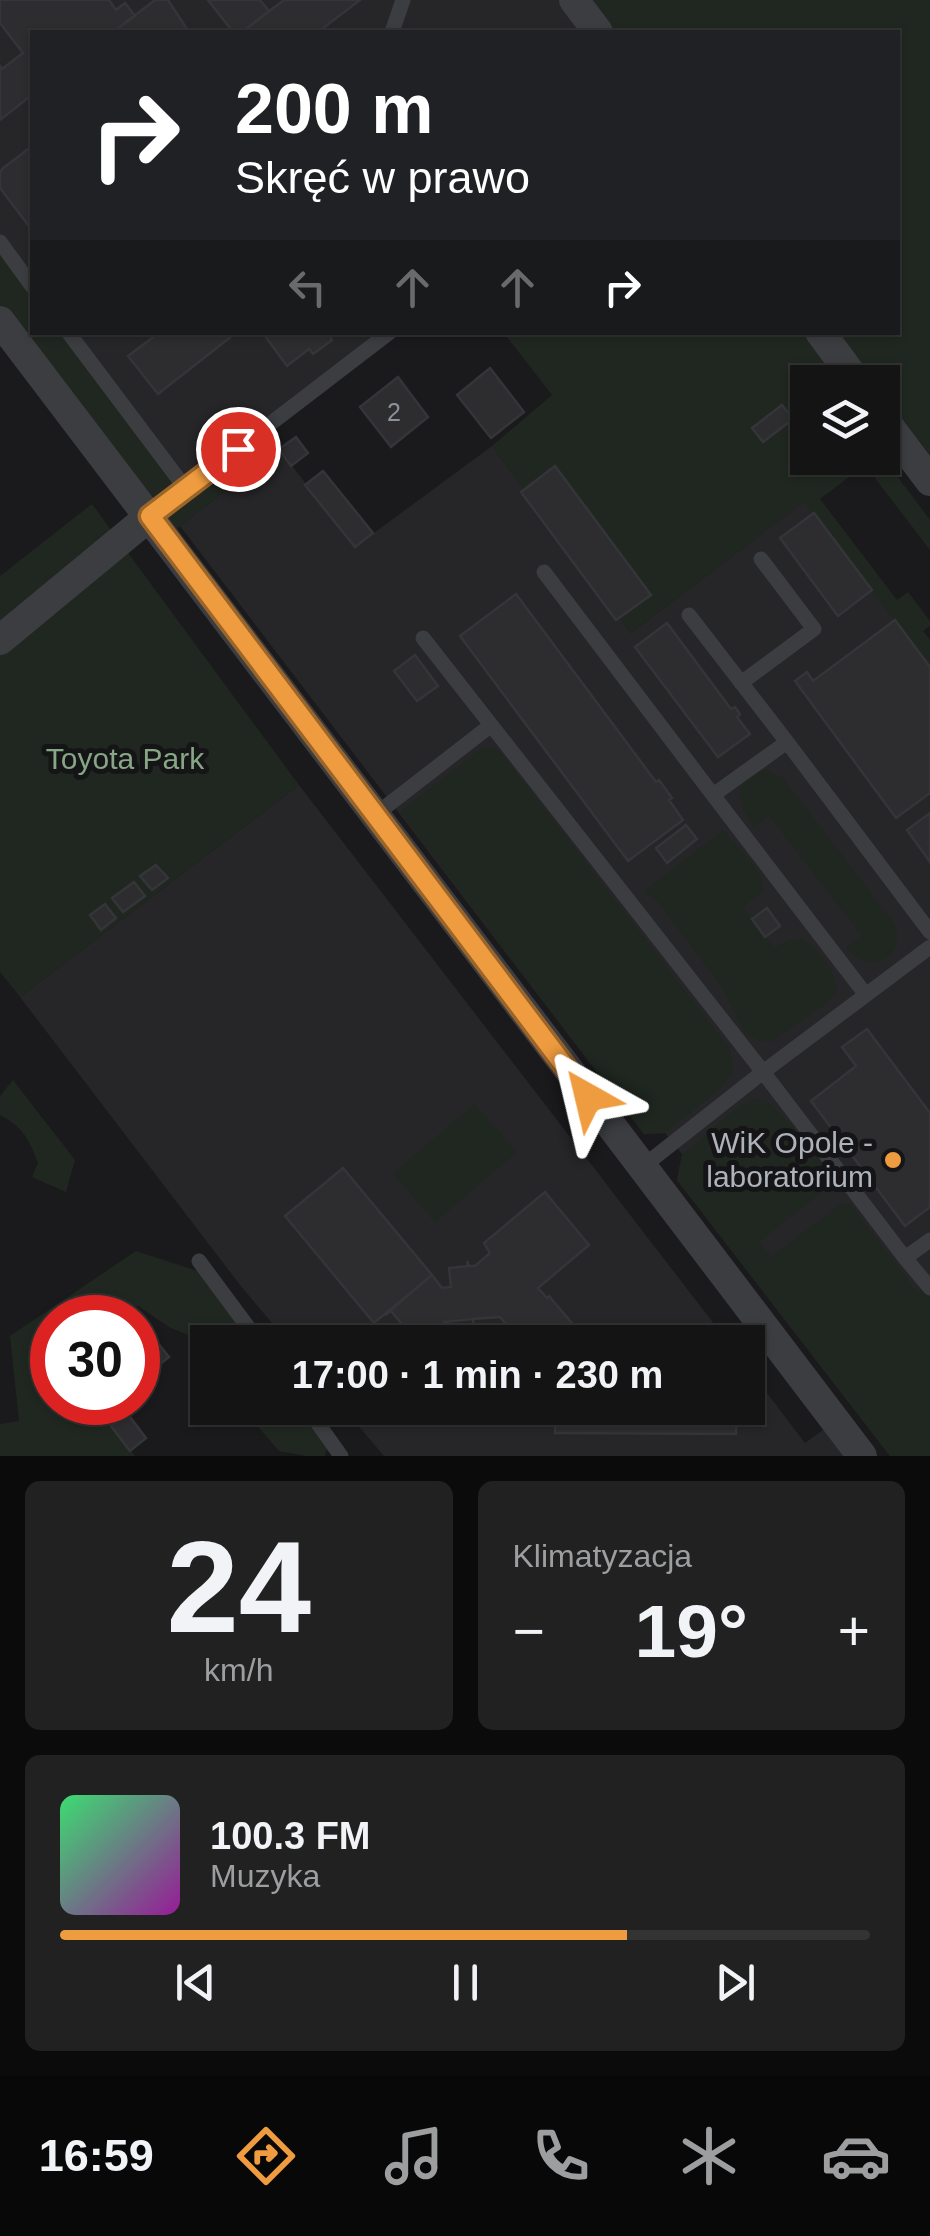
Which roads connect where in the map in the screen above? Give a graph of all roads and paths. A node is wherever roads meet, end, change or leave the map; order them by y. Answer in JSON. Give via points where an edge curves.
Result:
{"nodes":[{"id":1,"x":403,"y":0,"type":"edge"},
{"id":2,"x":574,"y":0,"type":"edge"},
{"id":3,"x":393,"y":30,"type":"edge"},
{"id":4,"x":596,"y":30,"type":"edge"},
{"id":5,"x":0,"y":242,"type":"edge"},
{"id":6,"x":30,"y":283,"type":"edge"},
{"id":7,"x":0,"y":320,"type":"edge"},
{"id":8,"x":70,"y":335,"type":"edge"},
{"id":9,"x":386,"y":335,"type":"edge"},
{"id":10,"x":822,"y":335,"type":"edge"},
{"id":11,"x":844,"y":365,"type":"edge"},
{"id":12,"x":900,"y":441,"type":"edge"},
{"id":13,"x":930,"y":481,"type":"edge"},
{"id":14,"x":186,"y":489,"type":"junction"},
{"id":15,"x":150,"y":516,"type":"junction"},
{"id":16,"x":761,"y":559,"type":"dead end"},
{"id":17,"x":544,"y":572,"type":"dead end"},
{"id":18,"x":689,"y":616,"type":"dead end"},
{"id":19,"x":423,"y":638,"type":"dead end"},
{"id":20,"x":0,"y":640,"type":"edge"},
{"id":21,"x":741,"y":683,"type":"junction"},
{"id":22,"x":490,"y":726,"type":"junction"},
{"id":23,"x":787,"y":742,"type":"junction"},
{"id":24,"x":712,"y":795,"type":"junction"},
{"id":25,"x":375,"y":815,"type":"junction"},
{"id":26,"x":930,"y":932,"type":"edge"},
{"id":27,"x":930,"y":947,"type":"edge"},
{"id":28,"x":866,"y":995,"type":"junction"},
{"id":29,"x":763,"y":1072,"type":"junction"},
{"id":30,"x":641,"y":1168,"type":"junction"},
{"id":31,"x":930,"y":1240,"type":"edge"},
{"id":32,"x":906,"y":1258,"type":"junction"},
{"id":33,"x":199,"y":1261,"type":"dead end"},
{"id":34,"x":930,"y":1288,"type":"edge"},
{"id":35,"x":246,"y":1325,"type":"edge"},
{"id":36,"x":319,"y":1425,"type":"edge"},
{"id":37,"x":342,"y":1456,"type":"edge"},
{"id":38,"x":862,"y":1456,"type":"edge"}],
"edges":[{"from":1,"to":3,"type":"lane"},
{"from":2,"to":4,"type":"street"},
{"from":5,"to":6,"type":"lane"},
{"from":7,"to":15,"type":"street"},
{"from":8,"to":14,"type":"lane"},
{"from":9,"to":14,"type":"lane"},
{"from":10,"to":11,"type":"street"},
{"from":12,"to":13,"type":"street"},
{"from":14,"to":15,"type":"lane"},
{"from":15,"to":20,"type":"street"},
{"from":15,"to":25,"type":"street"},
{"from":16,"to":21,"type":"lane","via":[[814,628]]},
{"from":17,"to":24,"type":"lane"},
{"from":18,"to":21,"type":"lane"},
{"from":19,"to":22,"type":"lane"},
{"from":21,"to":23,"type":"lane"},
{"from":22,"to":25,"type":"lane"},
{"from":22,"to":29,"type":"lane"},
{"from":23,"to":24,"type":"lane"},
{"from":23,"to":26,"type":"lane"},
{"from":24,"to":28,"type":"lane"},
{"from":25,"to":30,"type":"street"},
{"from":27,"to":28,"type":"lane"},
{"from":28,"to":29,"type":"lane"},
{"from":29,"to":30,"type":"lane"},
{"from":29,"to":32,"type":"lane"},
{"from":30,"to":38,"type":"street"},
{"from":31,"to":32,"type":"lane"},
{"from":32,"to":34,"type":"lane"},
{"from":33,"to":35,"type":"lane"},
{"from":36,"to":37,"type":"lane"}]}
